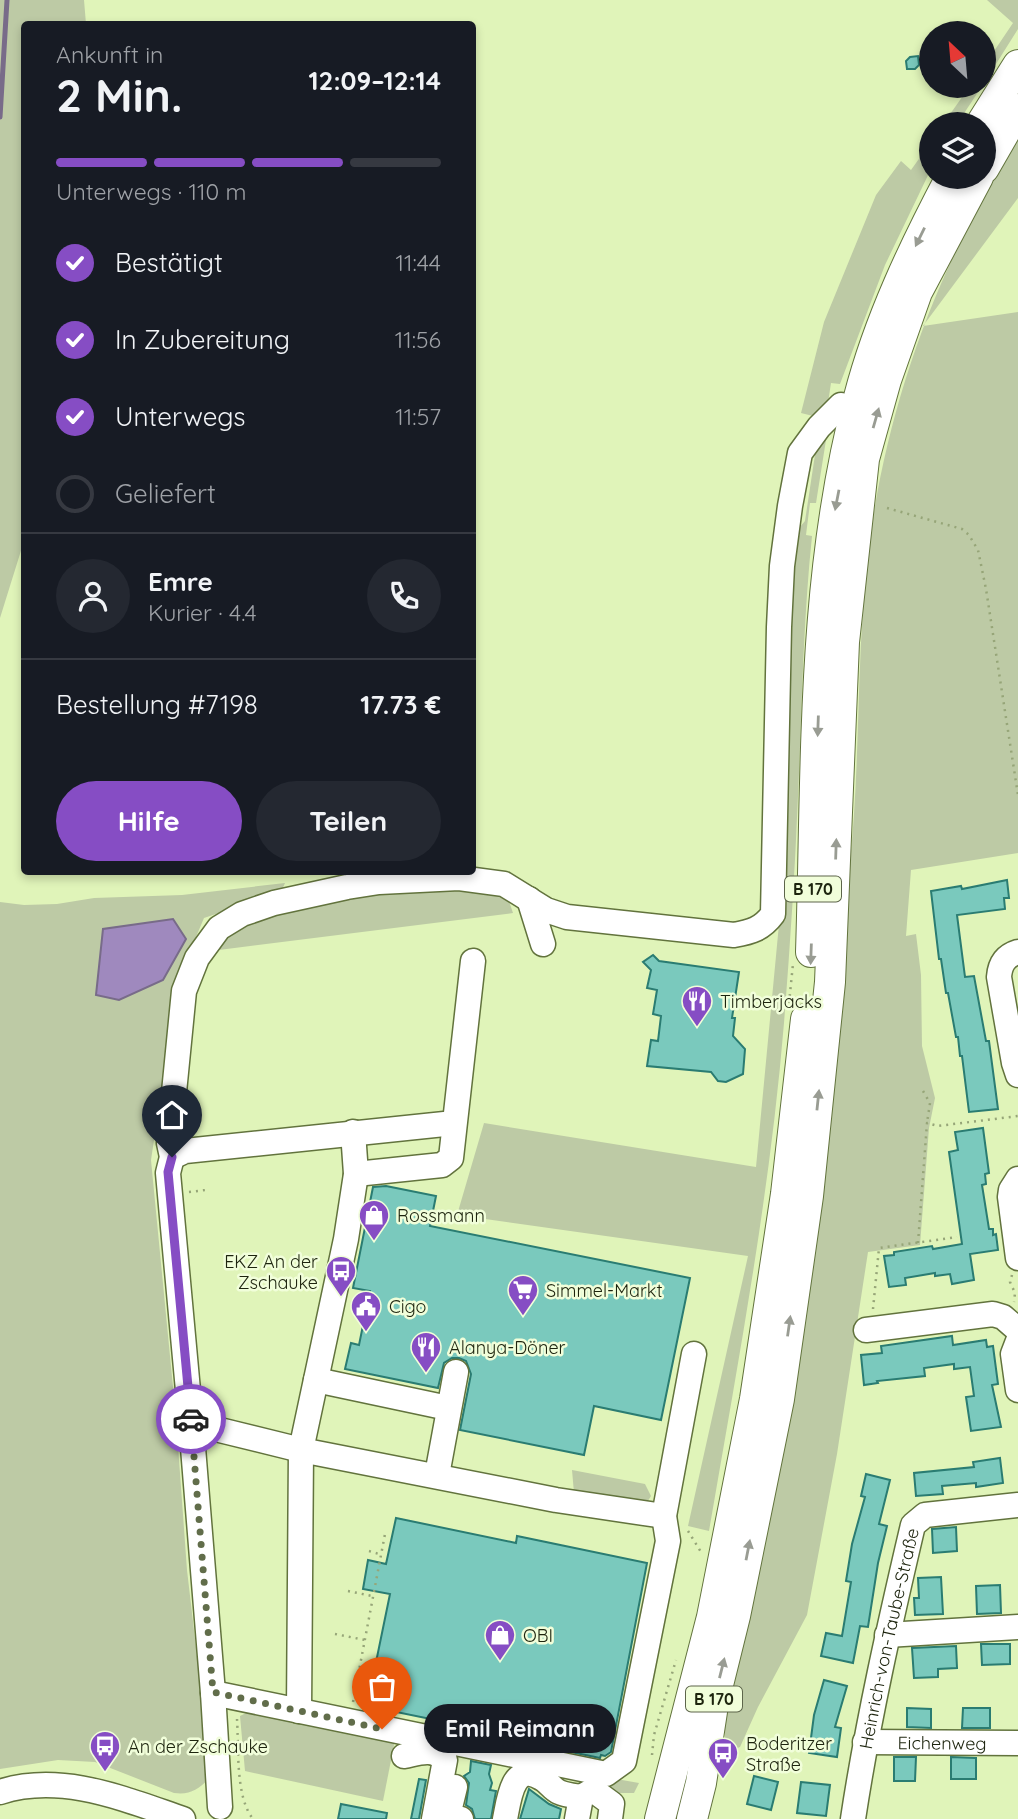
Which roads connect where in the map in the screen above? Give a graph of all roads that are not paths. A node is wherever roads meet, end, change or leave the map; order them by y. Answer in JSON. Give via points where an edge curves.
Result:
{"nodes":[{"id":1,"x":1018,"y":65,"type":"edge"},
{"id":2,"x":1018,"y":109,"type":"edge"},
{"id":3,"x":989,"y":112,"type":"edge"},
{"id":4,"x":996,"y":147,"type":"edge"},
{"id":5,"x":945,"y":189,"type":"edge"},
{"id":6,"x":972,"y":189,"type":"edge"},
{"id":7,"x":841,"y":405,"type":"dead end"},
{"id":8,"x":529,"y":899,"type":"junction"},
{"id":9,"x":543,"y":944,"type":"dead end"},
{"id":10,"x":1018,"y":952,"type":"edge"},
{"id":11,"x":473,"y":961,"type":"dead end"},
{"id":12,"x":1018,"y":1074,"type":"edge"},
{"id":13,"x":454,"y":1123,"type":"junction"},
{"id":14,"x":353,"y":1132,"type":"junction"},
{"id":15,"x":172,"y":1157,"type":"junction"},
{"id":16,"x":356,"y":1174,"type":"junction"},
{"id":17,"x":1018,"y":1179,"type":"edge"},
{"id":18,"x":1018,"y":1258,"type":"edge"},
{"id":19,"x":868,"y":1330,"type":"road end"},
{"id":20,"x":1016,"y":1332,"type":"edge"},
{"id":21,"x":694,"y":1354,"type":"dead end"},
{"id":22,"x":456,"y":1372,"type":"dead end"},
{"id":23,"x":316,"y":1380,"type":"junction"},
{"id":24,"x":1018,"y":1390,"type":"edge"},
{"id":25,"x":448,"y":1408,"type":"junction"},
{"id":26,"x":191,"y":1423,"type":"junction"},
{"id":27,"x":301,"y":1450,"type":"junction"},
{"id":28,"x":437,"y":1475,"type":"junction"},
{"id":29,"x":1018,"y":1504,"type":"edge"},
{"id":30,"x":664,"y":1516,"type":"junction"},
{"id":31,"x":1018,"y":1627,"type":"edge"},
{"id":32,"x":887,"y":1635,"type":"junction"},
{"id":33,"x":225,"y":1695,"type":"junction"},
{"id":34,"x":299,"y":1711,"type":"junction"},
{"id":35,"x":865,"y":1742,"type":"junction"},
{"id":36,"x":1018,"y":1743,"type":"edge"},
{"id":37,"x":463,"y":1745,"type":"junction"},
{"id":38,"x":507,"y":1753,"type":"junction"},
{"id":39,"x":404,"y":1756,"type":"dead end"},
{"id":40,"x":0,"y":1792,"type":"edge"},
{"id":41,"x":585,"y":1794,"type":"edge"},
{"id":42,"x":226,"y":1813,"type":"edge"},
{"id":43,"x":185,"y":1819,"type":"edge"},
{"id":44,"x":434,"y":1819,"type":"edge"},
{"id":45,"x":461,"y":1819,"type":"edge"},
{"id":46,"x":494,"y":1819,"type":"edge"},
{"id":47,"x":505,"y":1819,"type":"edge"},
{"id":48,"x":610,"y":1819,"type":"edge"},
{"id":49,"x":660,"y":1819,"type":"edge"},
{"id":50,"x":692,"y":1819,"type":"edge"},
{"id":51,"x":853,"y":1819,"type":"edge"}],
"edges":[{"from":1,"to":3,"type":"main road"},
{"from":2,"to":4,"type":"main road"},
{"from":5,"to":49,"type":"main road","number":"B 170","one_way":true,"via":[[912,252],[863,383],[831,532],[821,640],[810,981],[786,1194],[755,1399],[712,1617]]},
{"from":50,"to":6,"type":"main road","number":"B 170","one_way":true,"via":[[779,1399],[808,1196],[830,982],[844,642],[864,459],[917,292]]},
{"from":7,"to":8,"type":"street","via":[[800,453],[790,506],[779,627],[773,914],[765,925],[734,935],[567,916]]},
{"from":8,"to":9,"type":"street"},
{"from":8,"to":15,"type":"street","via":[[504,884],[482,879],[379,882],[274,903],[219,928],[197,958],[184,990],[169,1143]]},
{"from":10,"to":12,"type":"street","via":[[1004,960],[999,977]]},
{"from":11,"to":13,"type":"street"},
{"from":13,"to":14,"type":"street"},
{"from":13,"to":16,"type":"street","via":[[448,1163]]},
{"from":14,"to":15,"type":"street","via":[[185,1151]]},
{"from":14,"to":16,"type":"street"},
{"from":15,"to":26,"type":"street","via":[[168,1172]]},
{"from":16,"to":23,"type":"street"},
{"from":17,"to":18,"type":"street","via":[[1010,1197]]},
{"from":19,"to":20,"type":"street","via":[[993,1314],[1003,1317]]},
{"from":20,"to":24,"type":"street","via":[[1013,1354]]},
{"from":21,"to":30,"type":"street"},
{"from":22,"to":25,"type":"street"},
{"from":23,"to":25,"type":"street"},
{"from":23,"to":27,"type":"street"},
{"from":25,"to":28,"type":"street"},
{"from":26,"to":27,"type":"street"},
{"from":26,"to":33,"type":"street"},
{"from":27,"to":28,"type":"street"},
{"from":27,"to":34,"type":"street"},
{"from":28,"to":30,"type":"street"},
{"from":29,"to":32,"type":"street","name":"Heinrich-von-Taube-Straße","via":[[925,1516],[913,1525]]},
{"from":30,"to":41,"type":"street","via":[[668,1541],[624,1760]]},
{"from":31,"to":32,"type":"street"},
{"from":32,"to":35,"type":"street","name":"Heinrich-von-Taube-Straße"},
{"from":33,"to":34,"type":"street"},
{"from":33,"to":42,"type":"street"},
{"from":34,"to":37,"type":"street"},
{"from":35,"to":36,"type":"street","name":"Eichenweg"},
{"from":35,"to":51,"type":"street","name":"Heinrich-von-Taube-Straße"},
{"from":37,"to":38,"type":"street"},
{"from":37,"to":45,"type":"street","via":[[448,1816]]},
{"from":38,"to":41,"type":"street"},
{"from":38,"to":46,"type":"street"},
{"from":39,"to":44,"type":"street","via":[[430,1751],[444,1760]]},
{"from":40,"to":43,"type":"street","via":[[57,1784],[96,1791]]},
{"from":41,"to":47,"type":"street","via":[[559,1793],[544,1779],[521,1776],[512,1786]]},
{"from":41,"to":48,"type":"street","via":[[612,1804]]},
{"from":42,"to":43,"type":"street","via":[[210,1805]]}]}
